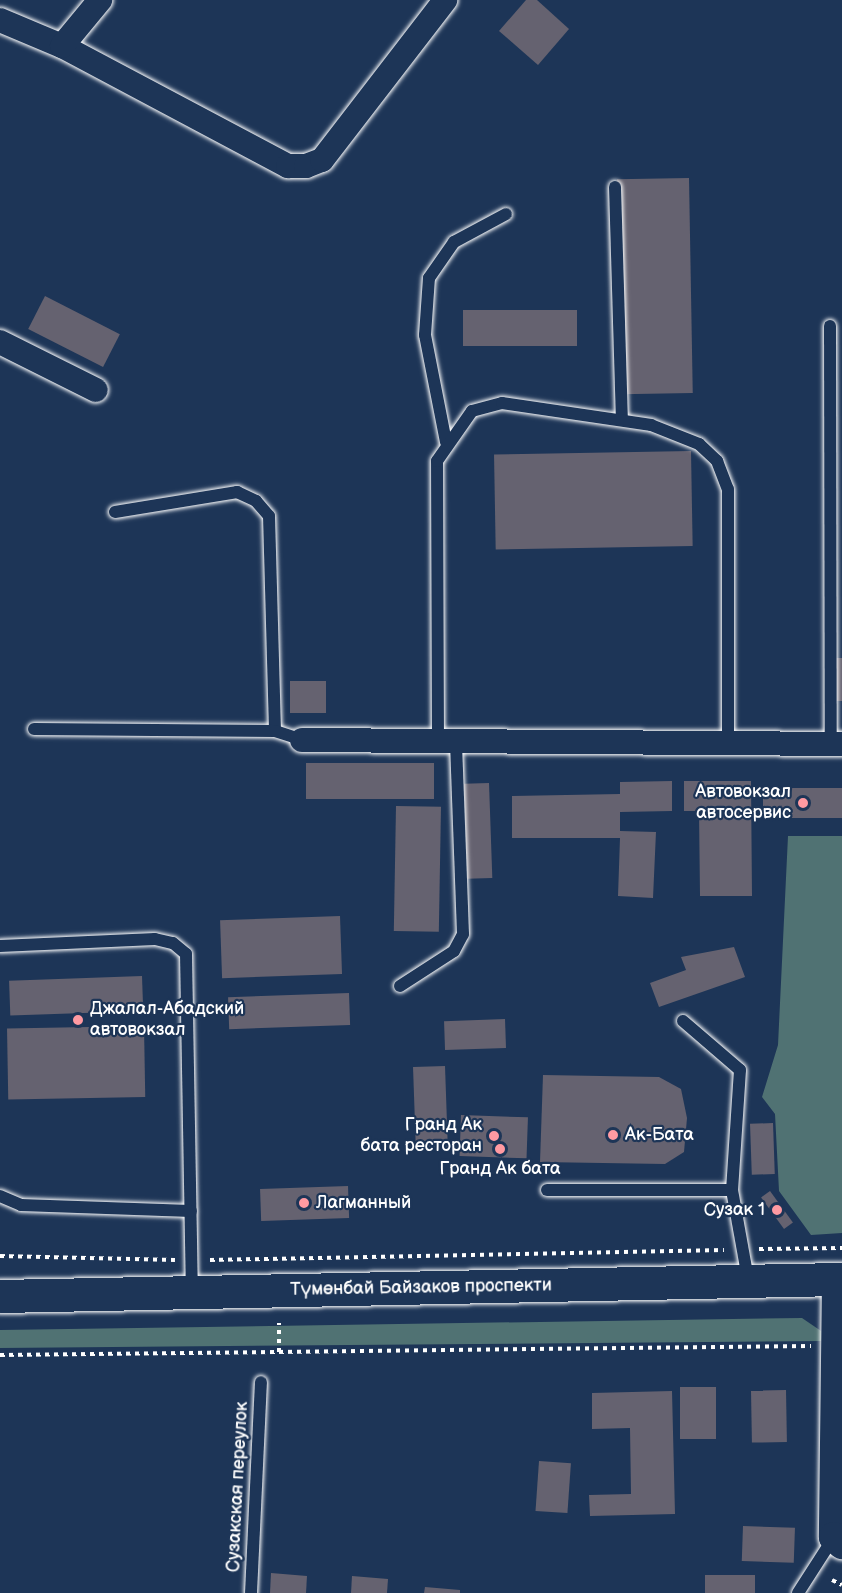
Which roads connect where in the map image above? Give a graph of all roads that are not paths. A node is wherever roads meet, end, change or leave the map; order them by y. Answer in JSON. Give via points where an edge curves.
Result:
{"nodes":[{"id":1,"x":100,"y":0,"type":"edge"},
{"id":2,"x":445,"y":0,"type":"edge"},
{"id":3,"x":0,"y":20,"type":"edge"},
{"id":4,"x":62,"y":45,"type":"junction"},
{"id":5,"x":615,"y":187,"type":"dead end"},
{"id":6,"x":506,"y":214,"type":"dead end"},
{"id":7,"x":830,"y":326,"type":"dead end"},
{"id":8,"x":0,"y":342,"type":"edge"},
{"id":9,"x":96,"y":390,"type":"dead end"},
{"id":10,"x":622,"y":420,"type":"junction"},
{"id":11,"x":446,"y":442,"type":"junction"},
{"id":12,"x":115,"y":512,"type":"dead end"},
{"id":13,"x":34,"y":729,"type":"dead end"},
{"id":14,"x":275,"y":731,"type":"junction"},
{"id":15,"x":302,"y":740,"type":"joint"},
{"id":16,"x":447,"y":742,"type":"junction"},
{"id":17,"x":728,"y":744,"type":"junction"},
{"id":18,"x":837,"y":744,"type":"edge"},
{"id":19,"x":0,"y":946,"type":"edge"},
{"id":20,"x":400,"y":986,"type":"dead end"},
{"id":21,"x":683,"y":1022,"type":"dead end"},
{"id":22,"x":547,"y":1190,"type":"dead end"},
{"id":23,"x":732,"y":1190,"type":"junction"},
{"id":24,"x":0,"y":1196,"type":"edge"},
{"id":25,"x":191,"y":1211,"type":"junction"},
{"id":26,"x":747,"y":1265,"type":"junction"},
{"id":27,"x":840,"y":1268,"type":"edge"},
{"id":28,"x":192,"y":1292,"type":"junction"},
{"id":29,"x":0,"y":1296,"type":"edge"},
{"id":30,"x":261,"y":1382,"type":"dead end"},
{"id":31,"x":838,"y":1540,"type":"edge"},
{"id":32,"x":251,"y":1593,"type":"edge"},
{"id":33,"x":798,"y":1593,"type":"edge"}],
"edges":[{"from":1,"to":4,"type":"street"},
{"from":2,"to":4,"type":"street","via":[[322,160],[288,166]]},
{"from":3,"to":4,"type":"street"},
{"from":5,"to":10,"type":"lane"},
{"from":6,"to":11,"type":"lane","via":[[454,242],[429,278],[425,335]]},
{"from":7,"to":18,"type":"lane"},
{"from":8,"to":9,"type":"street"},
{"from":10,"to":11,"type":"lane","via":[[502,404],[472,411]]},
{"from":10,"to":17,"type":"lane","via":[[699,444],[717,461],[728,489]]},
{"from":11,"to":16,"type":"lane","via":[[437,461]]},
{"from":12,"to":14,"type":"lane","via":[[237,492],[256,501],[269,516]]},
{"from":13,"to":14,"type":"lane"},
{"from":14,"to":15,"type":"lane"},
{"from":15,"to":16,"type":"street"},
{"from":16,"to":17,"type":"street"},
{"from":16,"to":20,"type":"lane","via":[[463,934],[454,951]]},
{"from":17,"to":18,"type":"street"},
{"from":19,"to":25,"type":"lane","via":[[155,939],[174,943],[186,954]]},
{"from":21,"to":23,"type":"lane","via":[[740,1071]]},
{"from":22,"to":23,"type":"lane"},
{"from":23,"to":26,"type":"lane"},
{"from":24,"to":25,"type":"lane","via":[[21,1205]]},
{"from":25,"to":28,"type":"lane"},
{"from":26,"to":27,"type":"highway","name":"Түмөнбай Байзаков проспекти"},
{"from":26,"to":28,"type":"highway","name":"Түмөнбай Байзаков проспекти"},
{"from":27,"to":31,"type":"street"},
{"from":28,"to":29,"type":"highway","name":"Түмөнбай Байзаков проспекти"},
{"from":30,"to":32,"type":"lane","name":"Сузакская переулок"},
{"from":31,"to":33,"type":"lane"}]}
